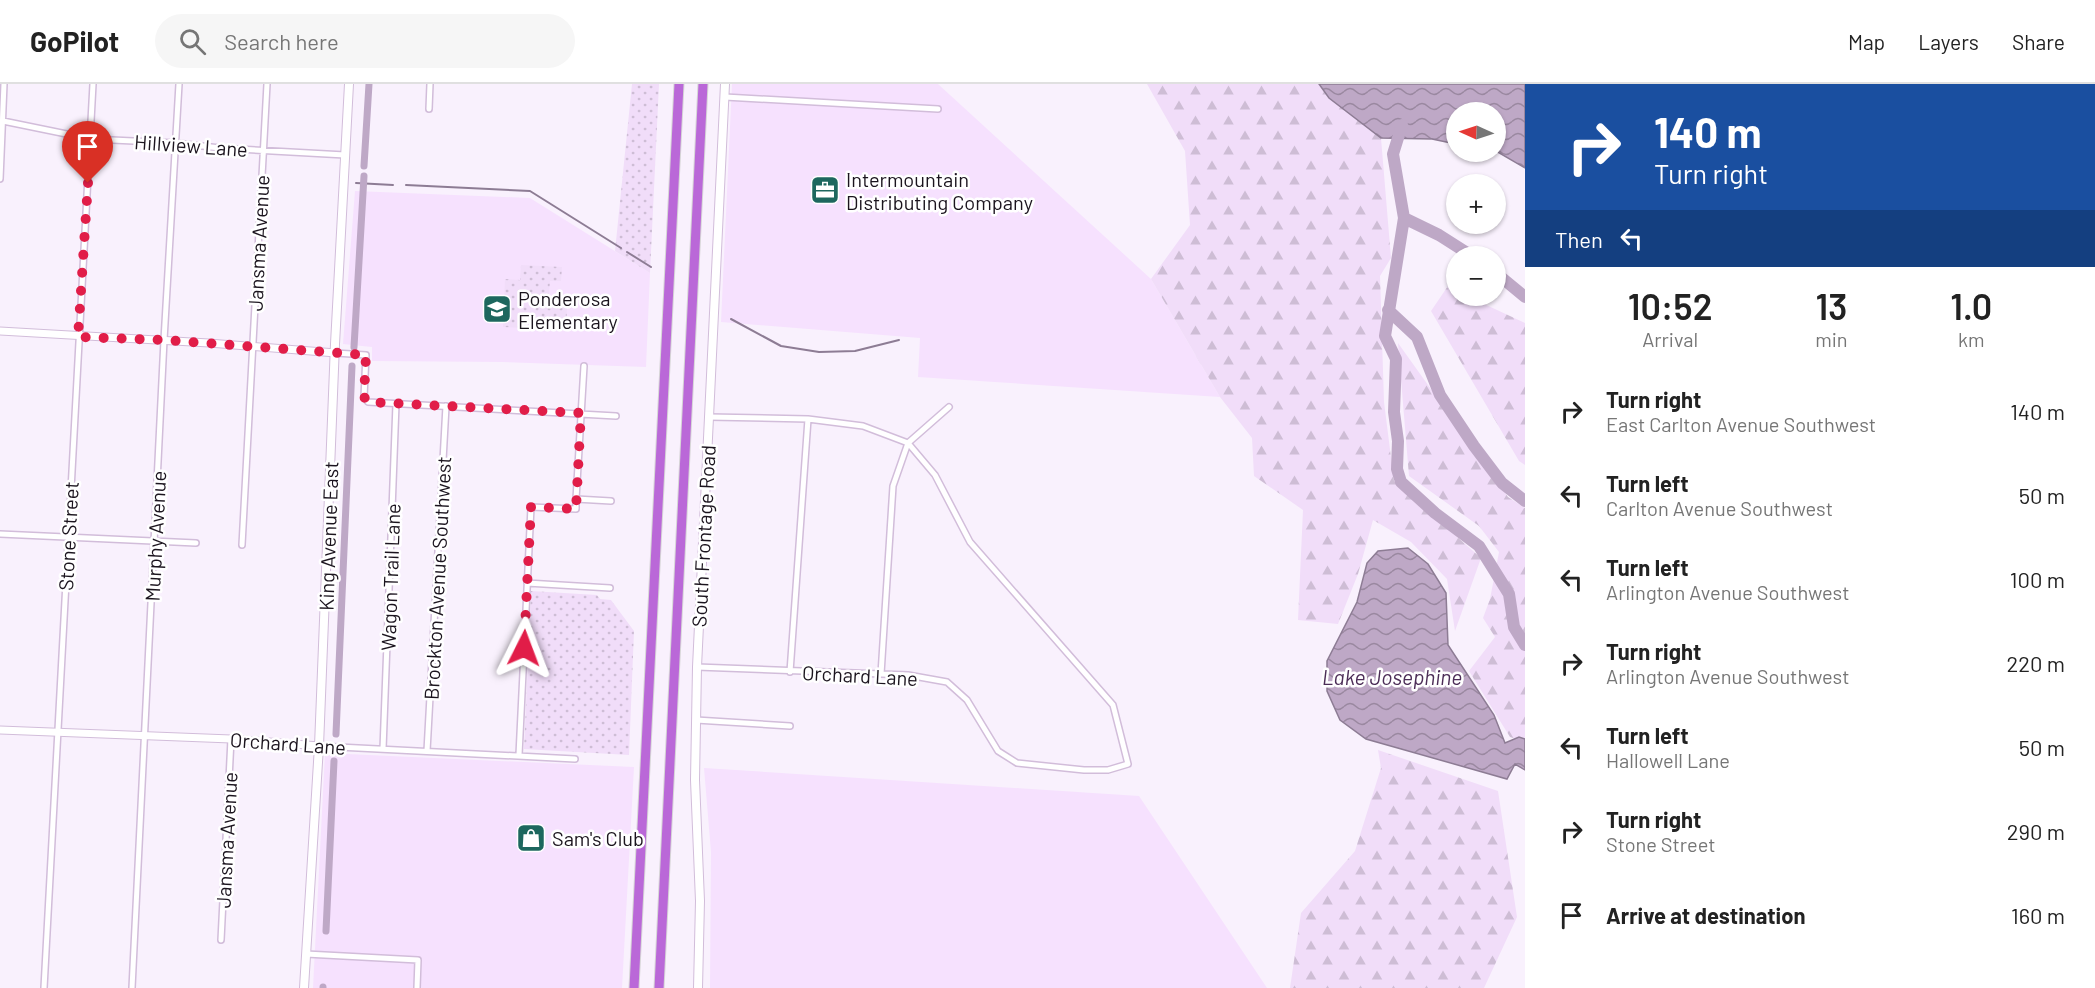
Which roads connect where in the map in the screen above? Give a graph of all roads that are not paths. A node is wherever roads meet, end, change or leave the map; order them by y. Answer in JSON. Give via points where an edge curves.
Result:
{"nodes":[{"id":1,"x":4,"y":84,"type":"edge"},
{"id":2,"x":93,"y":84,"type":"edge"},
{"id":3,"x":179,"y":84,"type":"edge"},
{"id":4,"x":267,"y":84,"type":"edge"},
{"id":5,"x":349,"y":84,"type":"edge"},
{"id":6,"x":430,"y":84,"type":"edge"},
{"id":7,"x":679,"y":84,"type":"edge"},
{"id":8,"x":703,"y":84,"type":"edge"},
{"id":9,"x":726,"y":84,"type":"edge"},
{"id":10,"x":725,"y":97,"type":"junction"},
{"id":11,"x":429,"y":109,"type":"dead end"},
{"id":12,"x":938,"y":109,"type":"dead end"},
{"id":13,"x":3,"y":121,"type":"junction"},
{"id":14,"x":91,"y":139,"type":"junction"},
{"id":15,"x":176,"y":143,"type":"junction"},
{"id":16,"x":263,"y":151,"type":"junction"},
{"id":17,"x":345,"y":155,"type":"junction"},
{"id":18,"x":0,"y":179,"type":"edge"},
{"id":19,"x":0,"y":331,"type":"edge"},
{"id":20,"x":78,"y":337,"type":"junction"},
{"id":21,"x":164,"y":340,"type":"junction"},
{"id":22,"x":252,"y":346,"type":"junction"},
{"id":23,"x":336,"y":353,"type":"junction"},
{"id":24,"x":584,"y":366,"type":"dead end"},
{"id":25,"x":396,"y":404,"type":"junction"},
{"id":26,"x":446,"y":406,"type":"junction"},
{"id":27,"x":949,"y":407,"type":"dead end"},
{"id":28,"x":581,"y":413,"type":"junction"},
{"id":29,"x":616,"y":416,"type":"dead end"},
{"id":30,"x":709,"y":417,"type":"junction"},
{"id":31,"x":807,"y":419,"type":"junction"},
{"id":32,"x":908,"y":443,"type":"junction"},
{"id":33,"x":576,"y":499,"type":"junction"},
{"id":34,"x":611,"y":501,"type":"dead end"},
{"id":35,"x":0,"y":534,"type":"edge"},
{"id":36,"x":69,"y":537,"type":"junction"},
{"id":37,"x":156,"y":542,"type":"junction"},
{"id":38,"x":196,"y":543,"type":"dead end"},
{"id":39,"x":242,"y":545,"type":"dead end"},
{"id":40,"x":527,"y":583,"type":"junction"},
{"id":41,"x":610,"y":588,"type":"dead end"},
{"id":42,"x":697,"y":667,"type":"junction"},
{"id":43,"x":790,"y":672,"type":"junction"},
{"id":44,"x":881,"y":674,"type":"junction"},
{"id":45,"x":696,"y":720,"type":"junction"},
{"id":46,"x":790,"y":726,"type":"dead end"},
{"id":47,"x":0,"y":730,"type":"edge"},
{"id":48,"x":57,"y":732,"type":"junction"},
{"id":49,"x":144,"y":736,"type":"junction"},
{"id":50,"x":231,"y":739,"type":"junction"},
{"id":51,"x":319,"y":746,"type":"junction"},
{"id":52,"x":383,"y":749,"type":"junction"},
{"id":53,"x":427,"y":751,"type":"junction"},
{"id":54,"x":519,"y":756,"type":"junction"},
{"id":55,"x":575,"y":759,"type":"dead end"},
{"id":56,"x":221,"y":940,"type":"dead end"},
{"id":57,"x":306,"y":954,"type":"junction"},
{"id":58,"x":44,"y":988,"type":"edge"},
{"id":59,"x":132,"y":988,"type":"edge"},
{"id":60,"x":304,"y":988,"type":"edge"},
{"id":61,"x":417,"y":988,"type":"edge"},
{"id":62,"x":634,"y":988,"type":"edge"},
{"id":63,"x":659,"y":988,"type":"edge"},
{"id":64,"x":698,"y":988,"type":"edge"}],
"edges":[{"from":1,"to":13,"type":"street"},
{"from":2,"to":14,"type":"street","name":"Stone Street"},
{"from":3,"to":15,"type":"street","name":"Murphy Avenue"},
{"from":4,"to":16,"type":"street","name":"Jansma Avenue"},
{"from":5,"to":17,"type":"main road","name":"King Avenue East"},
{"from":6,"to":11,"type":"street"},
{"from":7,"to":62,"type":"highway"},
{"from":8,"to":63,"type":"highway"},
{"from":9,"to":10,"type":"main road","name":"South Frontage Road"},
{"from":10,"to":12,"type":"street"},
{"from":10,"to":30,"type":"main road","name":"South Frontage Road"},
{"from":13,"to":14,"type":"street","name":"Hillview Lane"},
{"from":13,"to":18,"type":"street"},
{"from":14,"to":15,"type":"street","name":"Hillview Lane"},
{"from":14,"to":20,"type":"street","name":"Stone Street"},
{"from":15,"to":16,"type":"street","name":"Hillview Lane"},
{"from":15,"to":21,"type":"street","name":"Murphy Avenue"},
{"from":16,"to":17,"type":"street","name":"Hillview Lane"},
{"from":16,"to":22,"type":"street","name":"Jansma Avenue"},
{"from":17,"to":23,"type":"main road","name":"King Avenue East"},
{"from":19,"to":20,"type":"street"},
{"from":20,"to":21,"type":"street"},
{"from":20,"to":36,"type":"street","name":"Stone Street"},
{"from":21,"to":22,"type":"street"},
{"from":21,"to":37,"type":"street","name":"Murphy Avenue"},
{"from":22,"to":23,"type":"street"},
{"from":22,"to":39,"type":"street","name":"Jansma Avenue"},
{"from":23,"to":25,"type":"street","via":[[366,355],[364,397],[368,402]]},
{"from":23,"to":51,"type":"main road","name":"King Avenue East"},
{"from":24,"to":28,"type":"street"},
{"from":25,"to":26,"type":"street"},
{"from":25,"to":52,"type":"street","name":"Wagon Trail Lane"},
{"from":26,"to":28,"type":"street"},
{"from":26,"to":53,"type":"street","name":"Brockton Avenue Southwest"},
{"from":27,"to":32,"type":"street"},
{"from":28,"to":29,"type":"street"},
{"from":28,"to":33,"type":"street"},
{"from":30,"to":31,"type":"street"},
{"from":30,"to":42,"type":"main road","name":"South Frontage Road"},
{"from":31,"to":32,"type":"street","via":[[863,426]]},
{"from":31,"to":43,"type":"street"},
{"from":32,"to":44,"type":"street","via":[[893,486]]},
{"from":32,"to":44,"type":"street","name":"Orchard Lane","via":[[935,475],[970,542],[1113,705],[1128,764],[1108,770],[1084,770],[1017,763],[998,751],[967,700],[948,682]]},
{"from":33,"to":34,"type":"street"},
{"from":33,"to":40,"type":"street","via":[[576,509],[531,507]]},
{"from":35,"to":36,"type":"street"},
{"from":36,"to":37,"type":"street"},
{"from":36,"to":48,"type":"street","name":"Stone Street"},
{"from":37,"to":38,"type":"street"},
{"from":37,"to":49,"type":"street","name":"Murphy Avenue"},
{"from":40,"to":41,"type":"street"},
{"from":40,"to":54,"type":"street"},
{"from":42,"to":43,"type":"street","name":"Orchard Lane"},
{"from":42,"to":45,"type":"main road","name":"South Frontage Road"},
{"from":43,"to":44,"type":"street","name":"Orchard Lane"},
{"from":45,"to":46,"type":"street"},
{"from":45,"to":64,"type":"main road","name":"South Frontage Road"},
{"from":47,"to":48,"type":"street","name":"Orchard Lane"},
{"from":48,"to":49,"type":"street","name":"Orchard Lane"},
{"from":48,"to":58,"type":"street","name":"Stone Street"},
{"from":49,"to":50,"type":"street","name":"Orchard Lane"},
{"from":49,"to":59,"type":"street","name":"Murphy Avenue"},
{"from":50,"to":51,"type":"street","name":"Orchard Lane"},
{"from":50,"to":56,"type":"street","name":"Jansma Avenue"},
{"from":51,"to":52,"type":"street","name":"Orchard Lane"},
{"from":51,"to":57,"type":"main road","name":"King Avenue East"},
{"from":52,"to":53,"type":"street","name":"Orchard Lane"},
{"from":53,"to":54,"type":"street","name":"Orchard Lane"},
{"from":54,"to":55,"type":"street","name":"Orchard Lane"},
{"from":57,"to":60,"type":"main road","name":"King Avenue East"},
{"from":57,"to":61,"type":"street","via":[[418,960]]}]}
